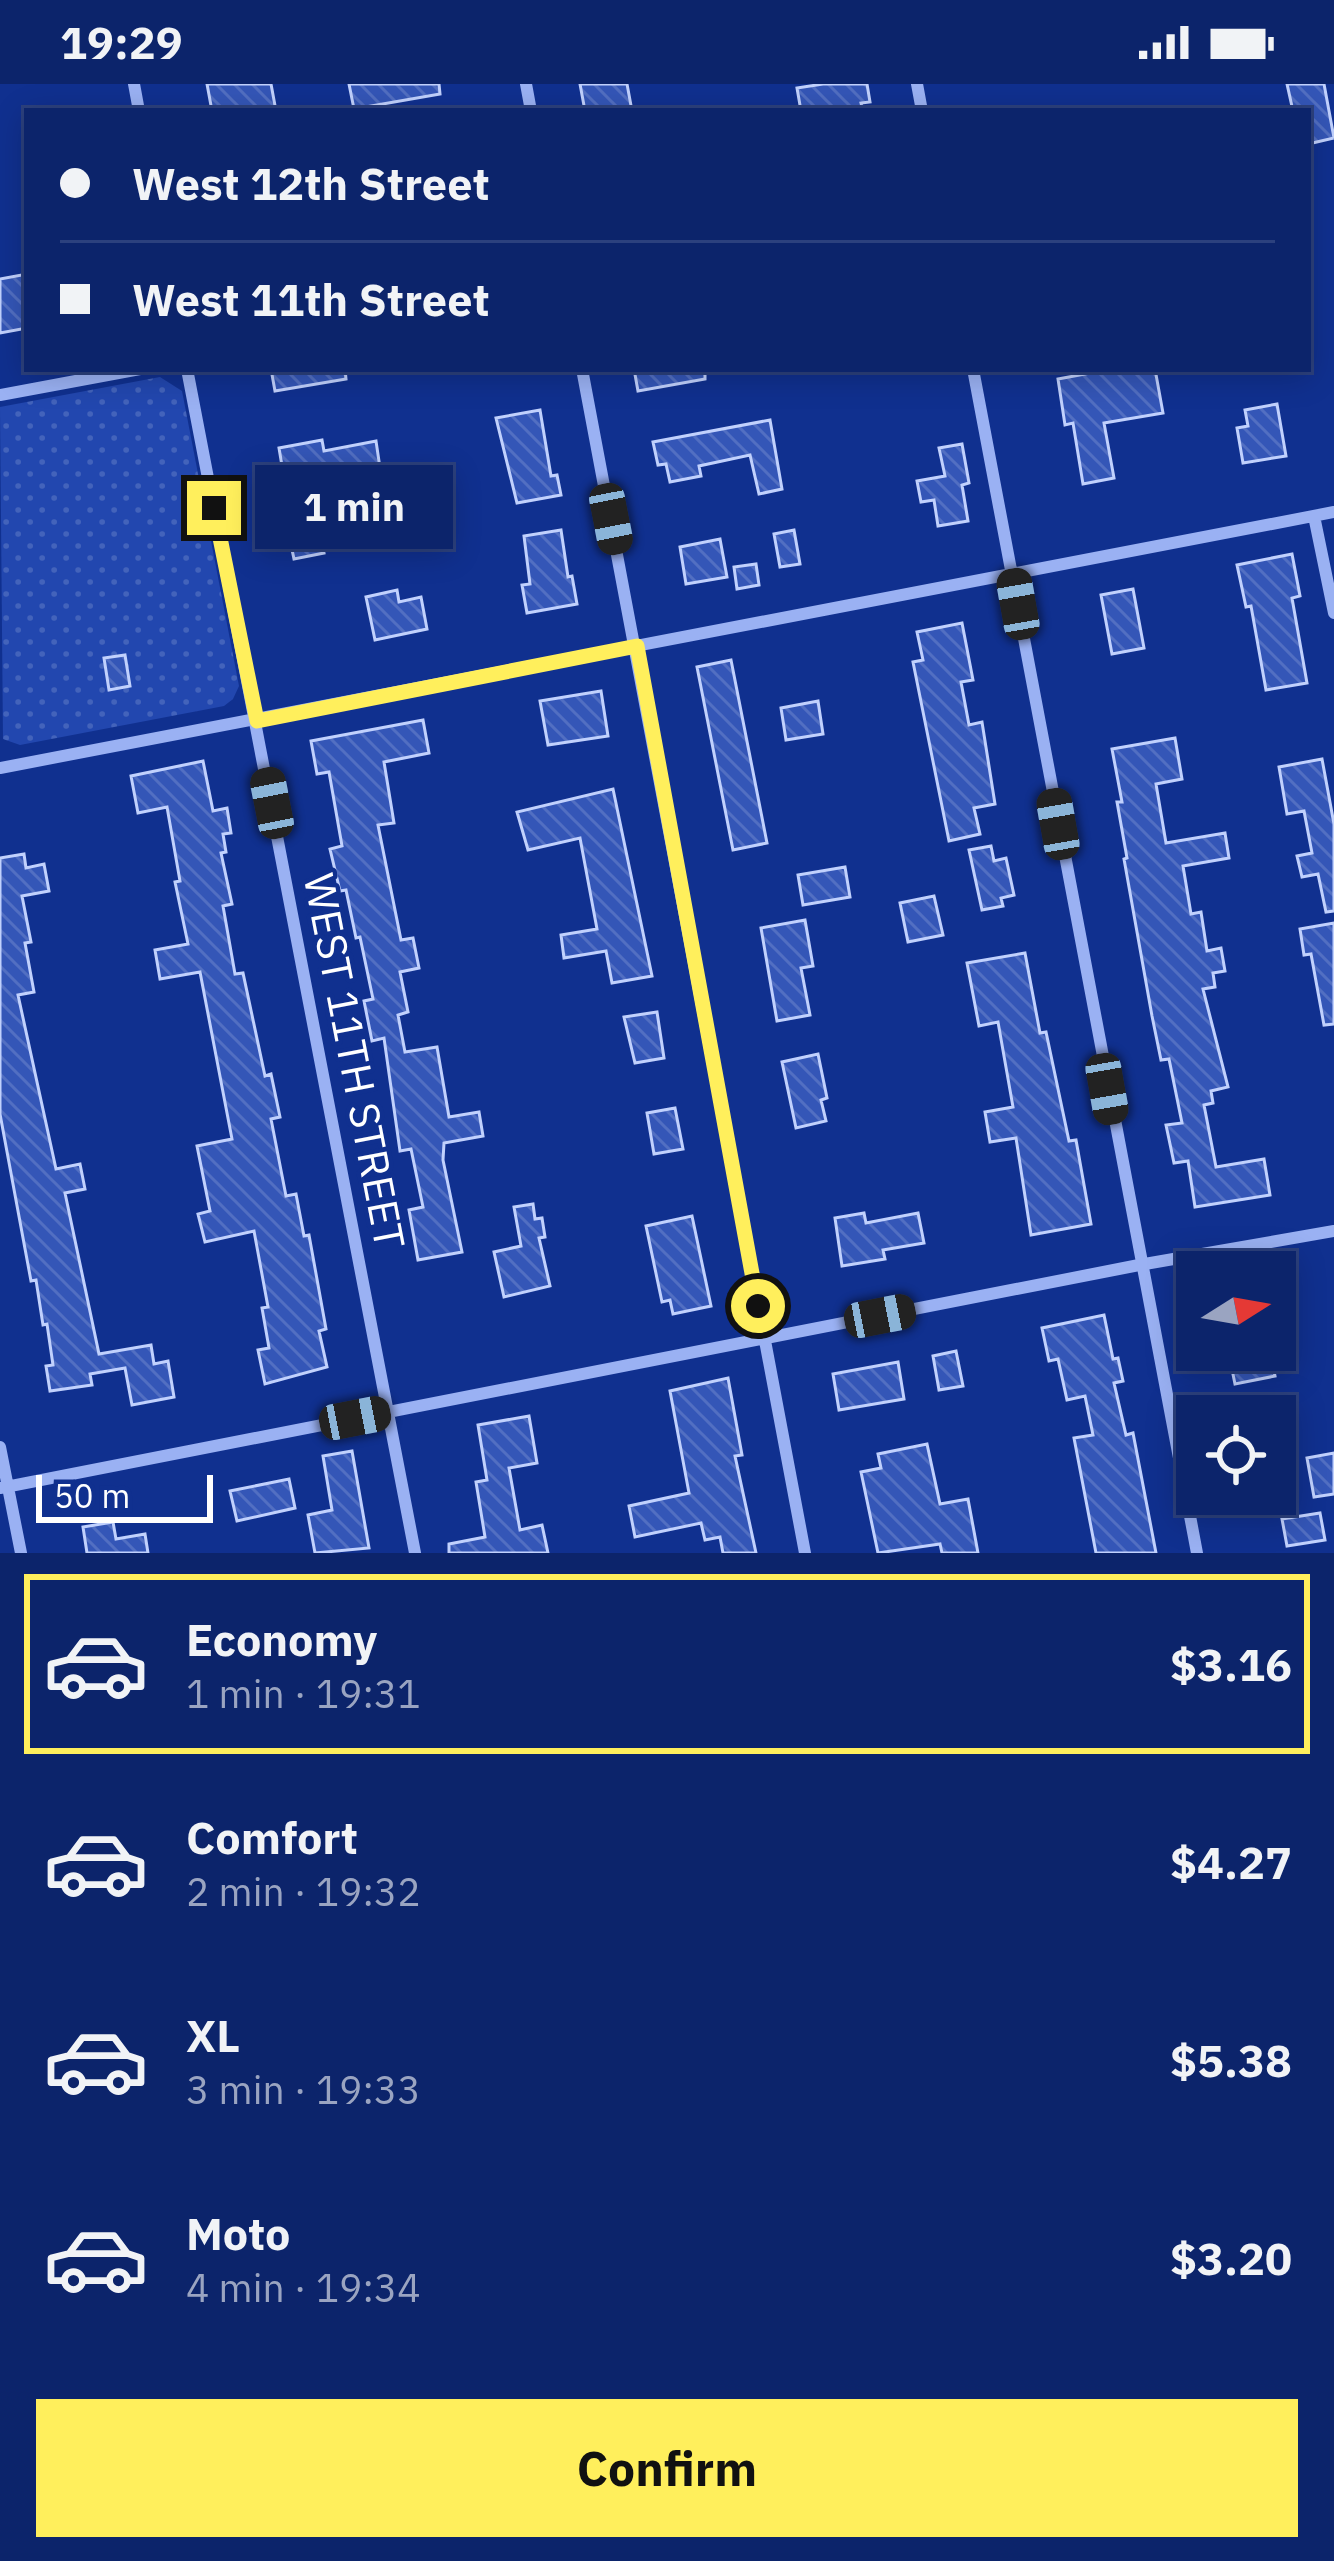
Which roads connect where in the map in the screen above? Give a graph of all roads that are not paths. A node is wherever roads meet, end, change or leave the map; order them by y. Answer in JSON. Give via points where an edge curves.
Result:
{"nodes":[{"id":1,"x":124,"y":372,"type":"edge"},
{"id":2,"x":188,"y":372,"type":"edge"},
{"id":3,"x":583,"y":372,"type":"edge"},
{"id":4,"x":974,"y":372,"type":"edge"},
{"id":5,"x":0,"y":395,"type":"edge"},
{"id":6,"x":1334,"y":512,"type":"edge"},
{"id":7,"x":1314,"y":516,"type":"junction"},
{"id":8,"x":1012,"y":572,"type":"junction"},
{"id":9,"x":1334,"y":614,"type":"edge"},
{"id":10,"x":637,"y":646,"type":"junction"},
{"id":11,"x":257,"y":721,"type":"junction"},
{"id":12,"x":0,"y":768,"type":"edge"},
{"id":13,"x":1334,"y":1231,"type":"edge"},
{"id":14,"x":1139,"y":1265,"type":"junction"},
{"id":15,"x":764,"y":1339,"type":"junction"},
{"id":16,"x":388,"y":1412,"type":"junction"},
{"id":17,"x":0,"y":1447,"type":"edge"},
{"id":18,"x":4,"y":1487,"type":"edge"},
{"id":19,"x":21,"y":1553,"type":"edge"},
{"id":20,"x":415,"y":1553,"type":"edge"},
{"id":21,"x":805,"y":1553,"type":"edge"},
{"id":22,"x":1196,"y":1553,"type":"edge"}],
"edges":[{"from":1,"to":5,"type":"street"},
{"from":2,"to":11,"type":"street","name":"WEST 11TH STREET"},
{"from":3,"to":10,"type":"street"},
{"from":4,"to":8,"type":"street"},
{"from":6,"to":7,"type":"street"},
{"from":7,"to":8,"type":"street"},
{"from":7,"to":9,"type":"street"},
{"from":8,"to":10,"type":"street"},
{"from":8,"to":14,"type":"street"},
{"from":10,"to":11,"type":"street"},
{"from":10,"to":15,"type":"street"},
{"from":11,"to":12,"type":"street"},
{"from":11,"to":16,"type":"street","name":"WEST 11TH STREET"},
{"from":13,"to":14,"type":"street"},
{"from":14,"to":15,"type":"street"},
{"from":14,"to":22,"type":"street"},
{"from":15,"to":16,"type":"street"},
{"from":15,"to":21,"type":"street"},
{"from":16,"to":18,"type":"street"},
{"from":16,"to":20,"type":"street","name":"WEST 11TH STREET"},
{"from":17,"to":18,"type":"street"},
{"from":18,"to":19,"type":"street"}]}
